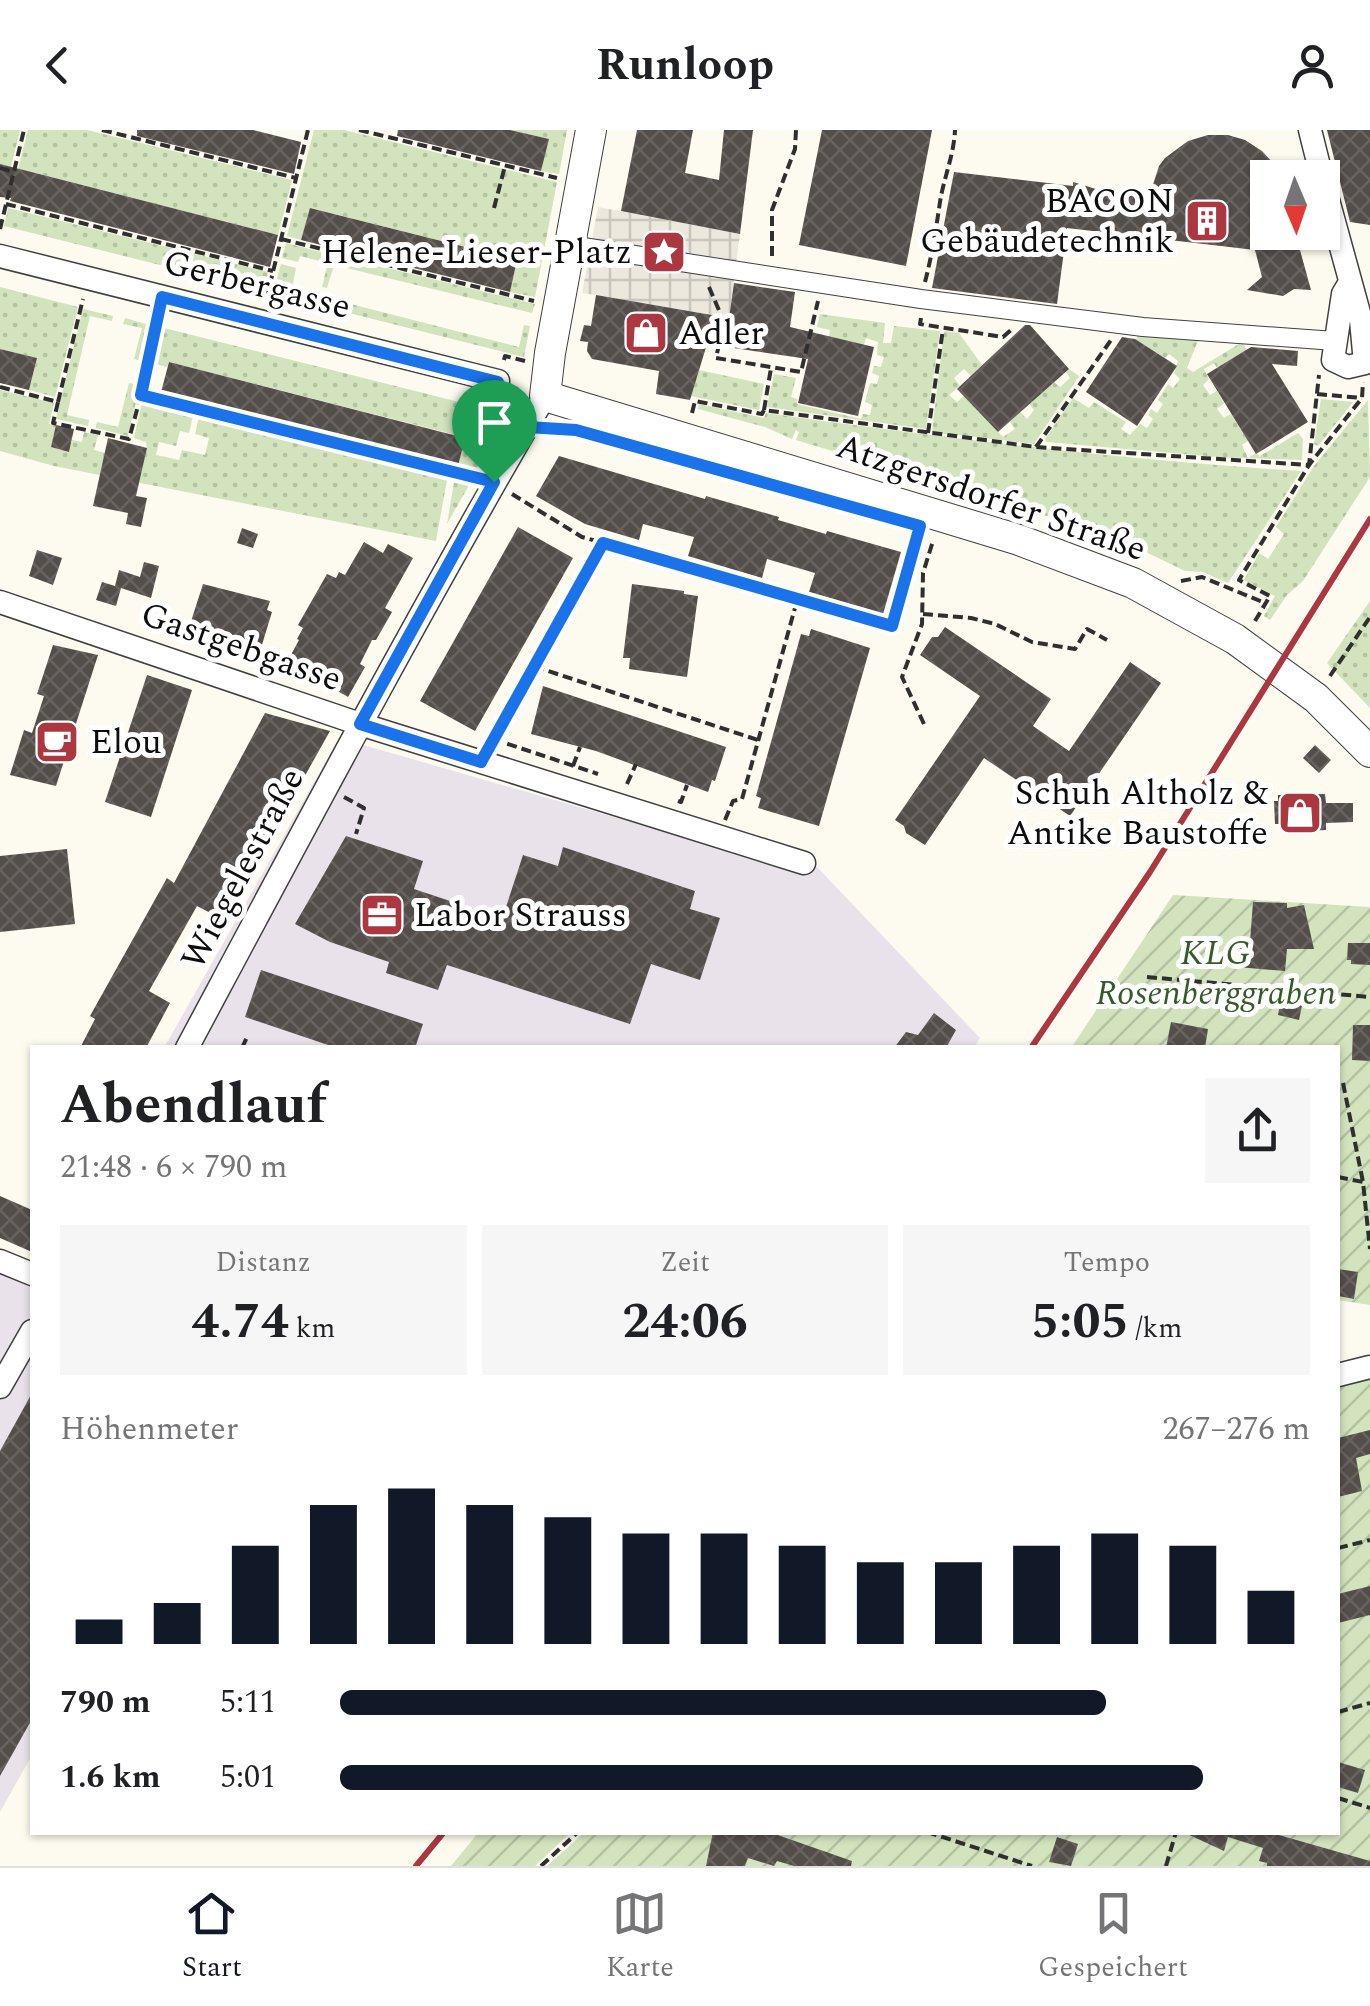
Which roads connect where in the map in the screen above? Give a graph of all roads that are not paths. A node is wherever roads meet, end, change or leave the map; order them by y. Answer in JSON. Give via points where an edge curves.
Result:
{"nodes":[{"id":1,"x":591,"y":130,"type":"edge"},
{"id":2,"x":1310,"y":130,"type":"edge"},
{"id":3,"x":1318,"y":160,"type":"edge"},
{"id":4,"x":570,"y":245,"type":"junction"},
{"id":5,"x":1340,"y":249,"type":"edge"},
{"id":6,"x":0,"y":256,"type":"edge"},
{"id":7,"x":1349,"y":284,"type":"junction"},
{"id":8,"x":1329,"y":341,"type":"junction"},
{"id":9,"x":1368,"y":362,"type":"edge"},
{"id":10,"x":498,"y":382,"type":"road end"},
{"id":11,"x":546,"y":385,"type":"junction"},
{"id":12,"x":0,"y":602,"type":"edge"},
{"id":13,"x":360,"y":724,"type":"junction"},
{"id":14,"x":1370,"y":752,"type":"edge"},
{"id":15,"x":804,"y":863,"type":"dead end"},
{"id":16,"x":188,"y":1045,"type":"edge"},
{"id":17,"x":0,"y":1261,"type":"edge"},
{"id":18,"x":30,"y":1273,"type":"edge"},
{"id":19,"x":30,"y":1334,"type":"edge"},
{"id":20,"x":1370,"y":1367,"type":"edge"},
{"id":21,"x":1340,"y":1374,"type":"edge"},
{"id":22,"x":0,"y":1387,"type":"edge"}],
"edges":[{"from":1,"to":4,"type":"street"},
{"from":2,"to":3,"type":"street"},
{"from":4,"to":8,"type":"street","via":[[921,299]]},
{"from":4,"to":11,"type":"street"},
{"from":5,"to":7,"type":"street"},
{"from":6,"to":10,"type":"street","name":"Gerbergasse"},
{"from":7,"to":8,"type":"street"},
{"from":7,"to":9,"type":"street"},
{"from":8,"to":9,"type":"street","via":[[1333,360],[1348,366]]},
{"from":11,"to":13,"type":"street","name":"Wiegelestraße"},
{"from":11,"to":14,"type":"street","name":"Atzgersdorfer Straße","via":[[1134,583],[1235,639],[1316,698]]},
{"from":12,"to":13,"type":"street","name":"Gastgebgasse"},
{"from":13,"to":15,"type":"street","name":"Gastgebgasse"},
{"from":13,"to":16,"type":"street","name":"Wiegelestraße"},
{"from":17,"to":18,"type":"street"},
{"from":19,"to":22,"type":"street"},
{"from":20,"to":21,"type":"street"}]}
